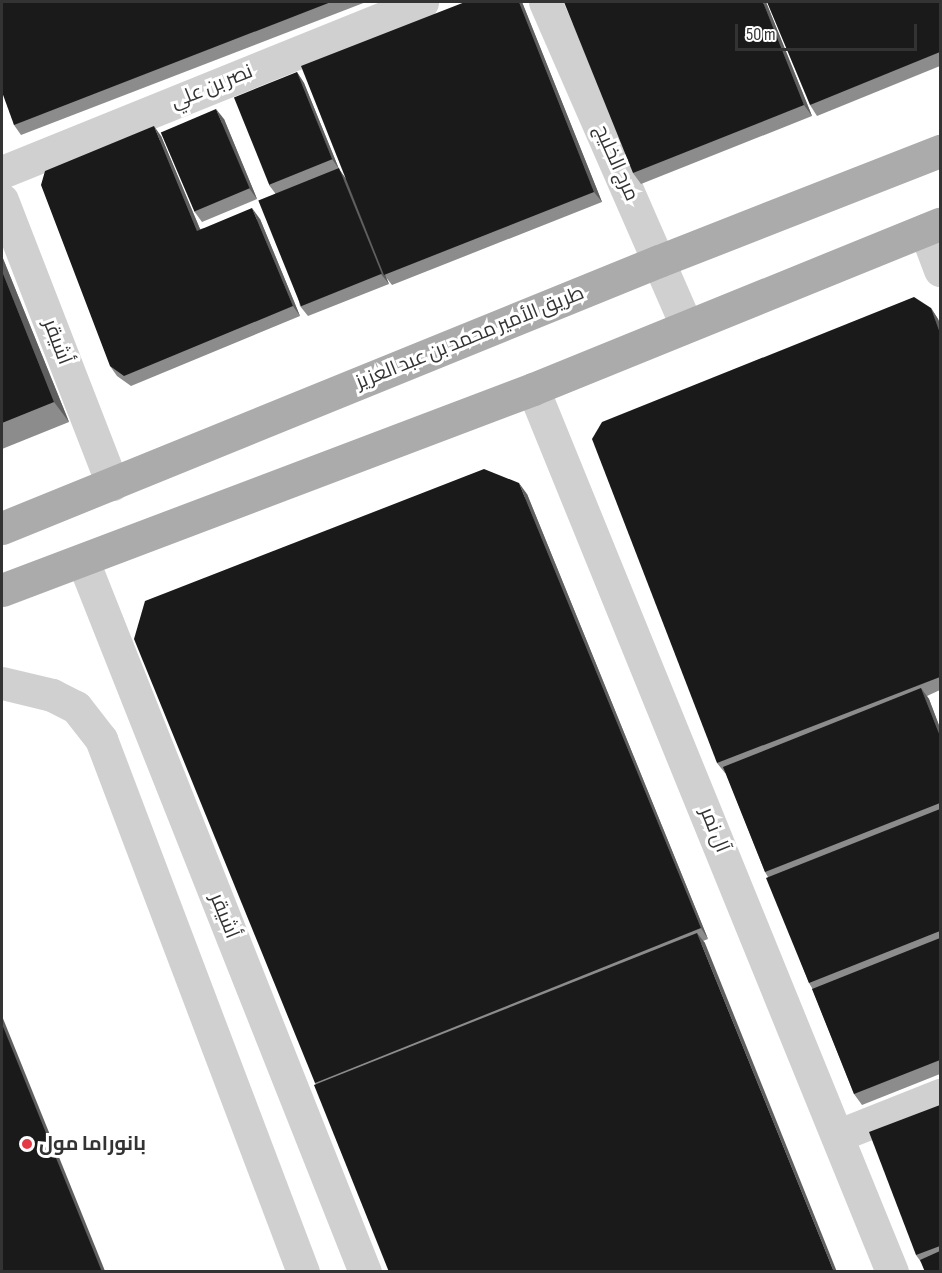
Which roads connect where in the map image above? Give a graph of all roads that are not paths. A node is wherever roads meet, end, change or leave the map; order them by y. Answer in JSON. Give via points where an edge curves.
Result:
{"nodes":[{"id":1,"x":422,"y":2,"type":"edge"},
{"id":2,"x":545,"y":2,"type":"edge"},
{"id":3,"x":940,"y":151,"type":"edge"},
{"id":4,"x":2,"y":172,"type":"edge"},
{"id":5,"x":2,"y":200,"type":"edge"},
{"id":6,"x":933,"y":227,"type":"edge"},
{"id":7,"x":659,"y":261,"type":"junction"},
{"id":8,"x":940,"y":270,"type":"edge"},
{"id":9,"x":686,"y":324,"type":"junction"},
{"id":10,"x":533,"y":389,"type":"junction"},
{"id":11,"x":112,"y":484,"type":"junction"},
{"id":12,"x":2,"y":528,"type":"edge"},
{"id":13,"x":83,"y":561,"type":"junction"},
{"id":14,"x":2,"y":590,"type":"edge"},
{"id":15,"x":2,"y":683,"type":"edge"},
{"id":16,"x":940,"y":1095,"type":"edge"},
{"id":17,"x":839,"y":1135,"type":"junction"},
{"id":18,"x":303,"y":1272,"type":"edge"},
{"id":19,"x":366,"y":1272,"type":"edge"},
{"id":20,"x":892,"y":1272,"type":"edge"}],
"edges":[{"from":1,"to":4,"type":"street","name":"نصر بن علي"},
{"from":2,"to":7,"type":"street","name":"مرج الخليج"},
{"from":3,"to":7,"type":"main road","name":"طريق الأمير محمد بن عبد العزيز"},
{"from":5,"to":11,"type":"street","name":"أشيقر"},
{"from":6,"to":8,"type":"street"},
{"from":6,"to":9,"type":"main road"},
{"from":7,"to":9,"type":"street","name":"مرج الخليج"},
{"from":7,"to":11,"type":"main road","name":"طريق الأمير محمد بن عبد العزيز"},
{"from":9,"to":10,"type":"main road"},
{"from":10,"to":13,"type":"main road"},
{"from":10,"to":17,"type":"street","name":"آل نمر"},
{"from":11,"to":12,"type":"main road","name":"طريق الأمير محمد بن عبد العزيز"},
{"from":13,"to":14,"type":"main road"},
{"from":13,"to":19,"type":"street","name":"أشيقر"},
{"from":15,"to":18,"type":"street","via":[[52,695],[76,707],[101,739]]},
{"from":16,"to":17,"type":"street"},
{"from":17,"to":20,"type":"street","name":"آل نمر"}]}
